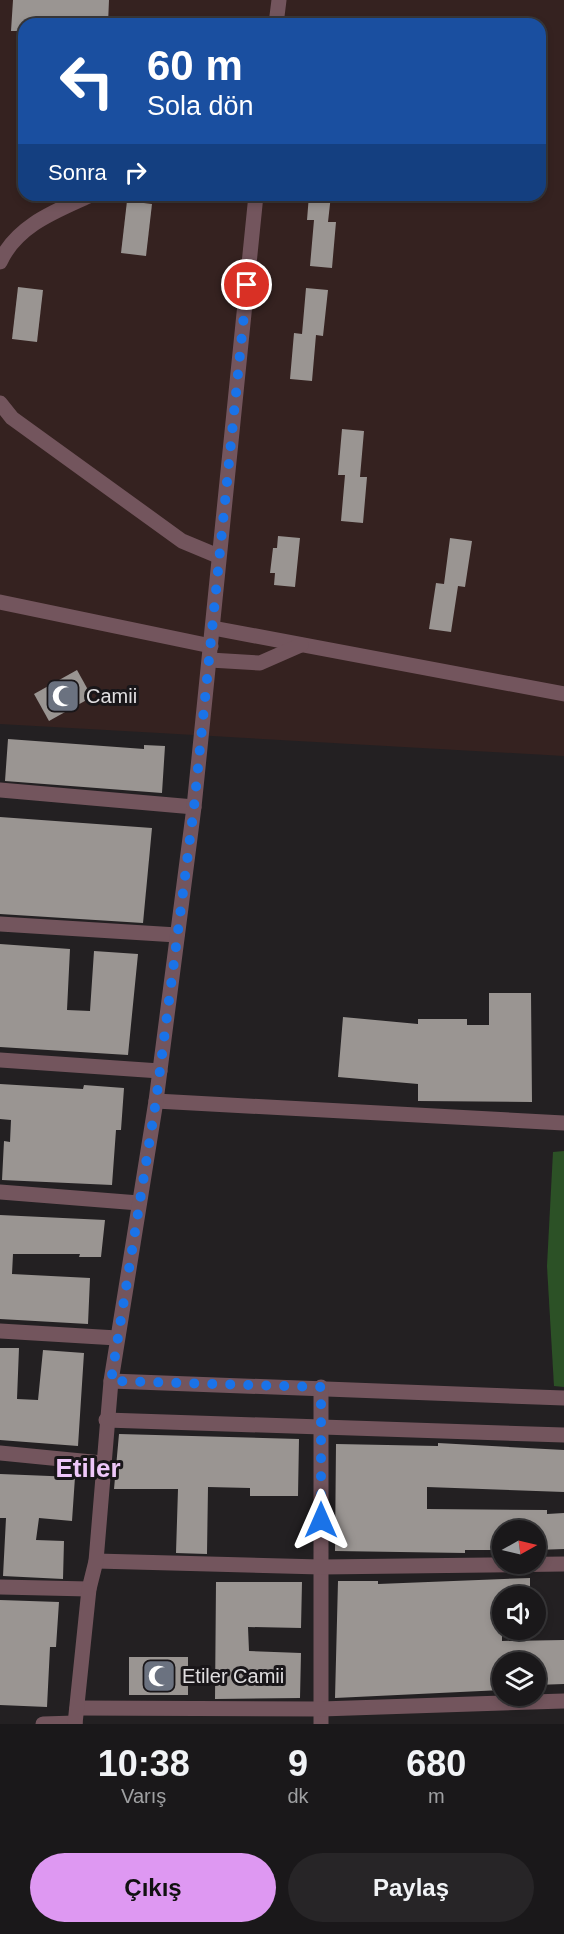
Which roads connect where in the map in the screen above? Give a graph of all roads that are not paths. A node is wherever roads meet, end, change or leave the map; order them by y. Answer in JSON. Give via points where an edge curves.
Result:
{"nodes":[{"id":1,"x":279,"y":0,"type":"edge"},
{"id":2,"x":277,"y":18,"type":"edge"},
{"id":3,"x":80,"y":201,"type":"edge"},
{"id":4,"x":255,"y":201,"type":"edge"},
{"id":5,"x":0,"y":262,"type":"edge"},
{"id":6,"x":0,"y":403,"type":"edge"},
{"id":7,"x":218,"y":556,"type":"junction"},
{"id":8,"x":0,"y":602,"type":"edge"},
{"id":9,"x":213,"y":628,"type":"junction"},
{"id":10,"x":301,"y":645,"type":"junction"},
{"id":11,"x":210,"y":653,"type":"junction"},
{"id":12,"x":564,"y":694,"type":"edge"},
{"id":13,"x":0,"y":790,"type":"edge"},
{"id":14,"x":194,"y":807,"type":"junction"},
{"id":15,"x":0,"y":924,"type":"edge"},
{"id":16,"x":177,"y":935,"type":"junction"},
{"id":17,"x":0,"y":1060,"type":"edge"},
{"id":18,"x":160,"y":1071,"type":"junction"},
{"id":19,"x":156,"y":1101,"type":"junction"},
{"id":20,"x":564,"y":1122,"type":"edge"},
{"id":21,"x":0,"y":1192,"type":"edge"},
{"id":22,"x":139,"y":1203,"type":"junction"},
{"id":23,"x":0,"y":1331,"type":"edge"},
{"id":24,"x":117,"y":1338,"type":"junction"},
{"id":25,"x":111,"y":1381,"type":"junction"},
{"id":26,"x":321,"y":1387,"type":"junction"},
{"id":27,"x":564,"y":1398,"type":"edge"},
{"id":28,"x":106,"y":1420,"type":"junction"},
{"id":29,"x":321,"y":1427,"type":"junction"},
{"id":30,"x":564,"y":1435,"type":"edge"},
{"id":31,"x":0,"y":1453,"type":"edge"},
{"id":32,"x":102,"y":1463,"type":"junction"},
{"id":33,"x":96,"y":1561,"type":"junction"},
{"id":34,"x":564,"y":1564,"type":"edge"},
{"id":35,"x":321,"y":1567,"type":"junction"},
{"id":36,"x":0,"y":1587,"type":"edge"},
{"id":37,"x":89,"y":1589,"type":"junction"},
{"id":38,"x":564,"y":1701,"type":"edge"},
{"id":39,"x":321,"y":1717,"type":"edge"},
{"id":40,"x":75,"y":1718,"type":"edge"},
{"id":41,"x":43,"y":1724,"type":"edge"}],
"edges":[{"from":1,"to":2,"type":"street"},
{"from":3,"to":5,"type":"street","via":[[30,227],[6,249]]},
{"from":4,"to":7,"type":"street"},
{"from":6,"to":7,"type":"street","via":[[12,418],[182,541]]},
{"from":7,"to":9,"type":"street"},
{"from":8,"to":11,"type":"street"},
{"from":9,"to":10,"type":"street"},
{"from":9,"to":11,"type":"street"},
{"from":10,"to":11,"type":"street","via":[[260,663]]},
{"from":10,"to":12,"type":"street"},
{"from":11,"to":14,"type":"street"},
{"from":13,"to":14,"type":"street"},
{"from":14,"to":16,"type":"street"},
{"from":15,"to":16,"type":"street"},
{"from":16,"to":18,"type":"street"},
{"from":17,"to":18,"type":"street"},
{"from":18,"to":19,"type":"street"},
{"from":19,"to":20,"type":"street"},
{"from":19,"to":22,"type":"street"},
{"from":21,"to":22,"type":"street"},
{"from":22,"to":24,"type":"street"},
{"from":23,"to":24,"type":"street"},
{"from":24,"to":25,"type":"street"},
{"from":25,"to":26,"type":"street"},
{"from":25,"to":28,"type":"street"},
{"from":26,"to":27,"type":"street"},
{"from":26,"to":29,"type":"street"},
{"from":28,"to":29,"type":"street"},
{"from":28,"to":32,"type":"street"},
{"from":29,"to":30,"type":"street"},
{"from":29,"to":35,"type":"street"},
{"from":31,"to":32,"type":"street"},
{"from":32,"to":33,"type":"street"},
{"from":33,"to":35,"type":"street"},
{"from":33,"to":37,"type":"street"},
{"from":34,"to":35,"type":"street"},
{"from":35,"to":39,"type":"street"},
{"from":36,"to":37,"type":"street"},
{"from":37,"to":40,"type":"street"},
{"from":38,"to":39,"type":"street"},
{"from":39,"to":40,"type":"street"},
{"from":40,"to":41,"type":"street"}]}
